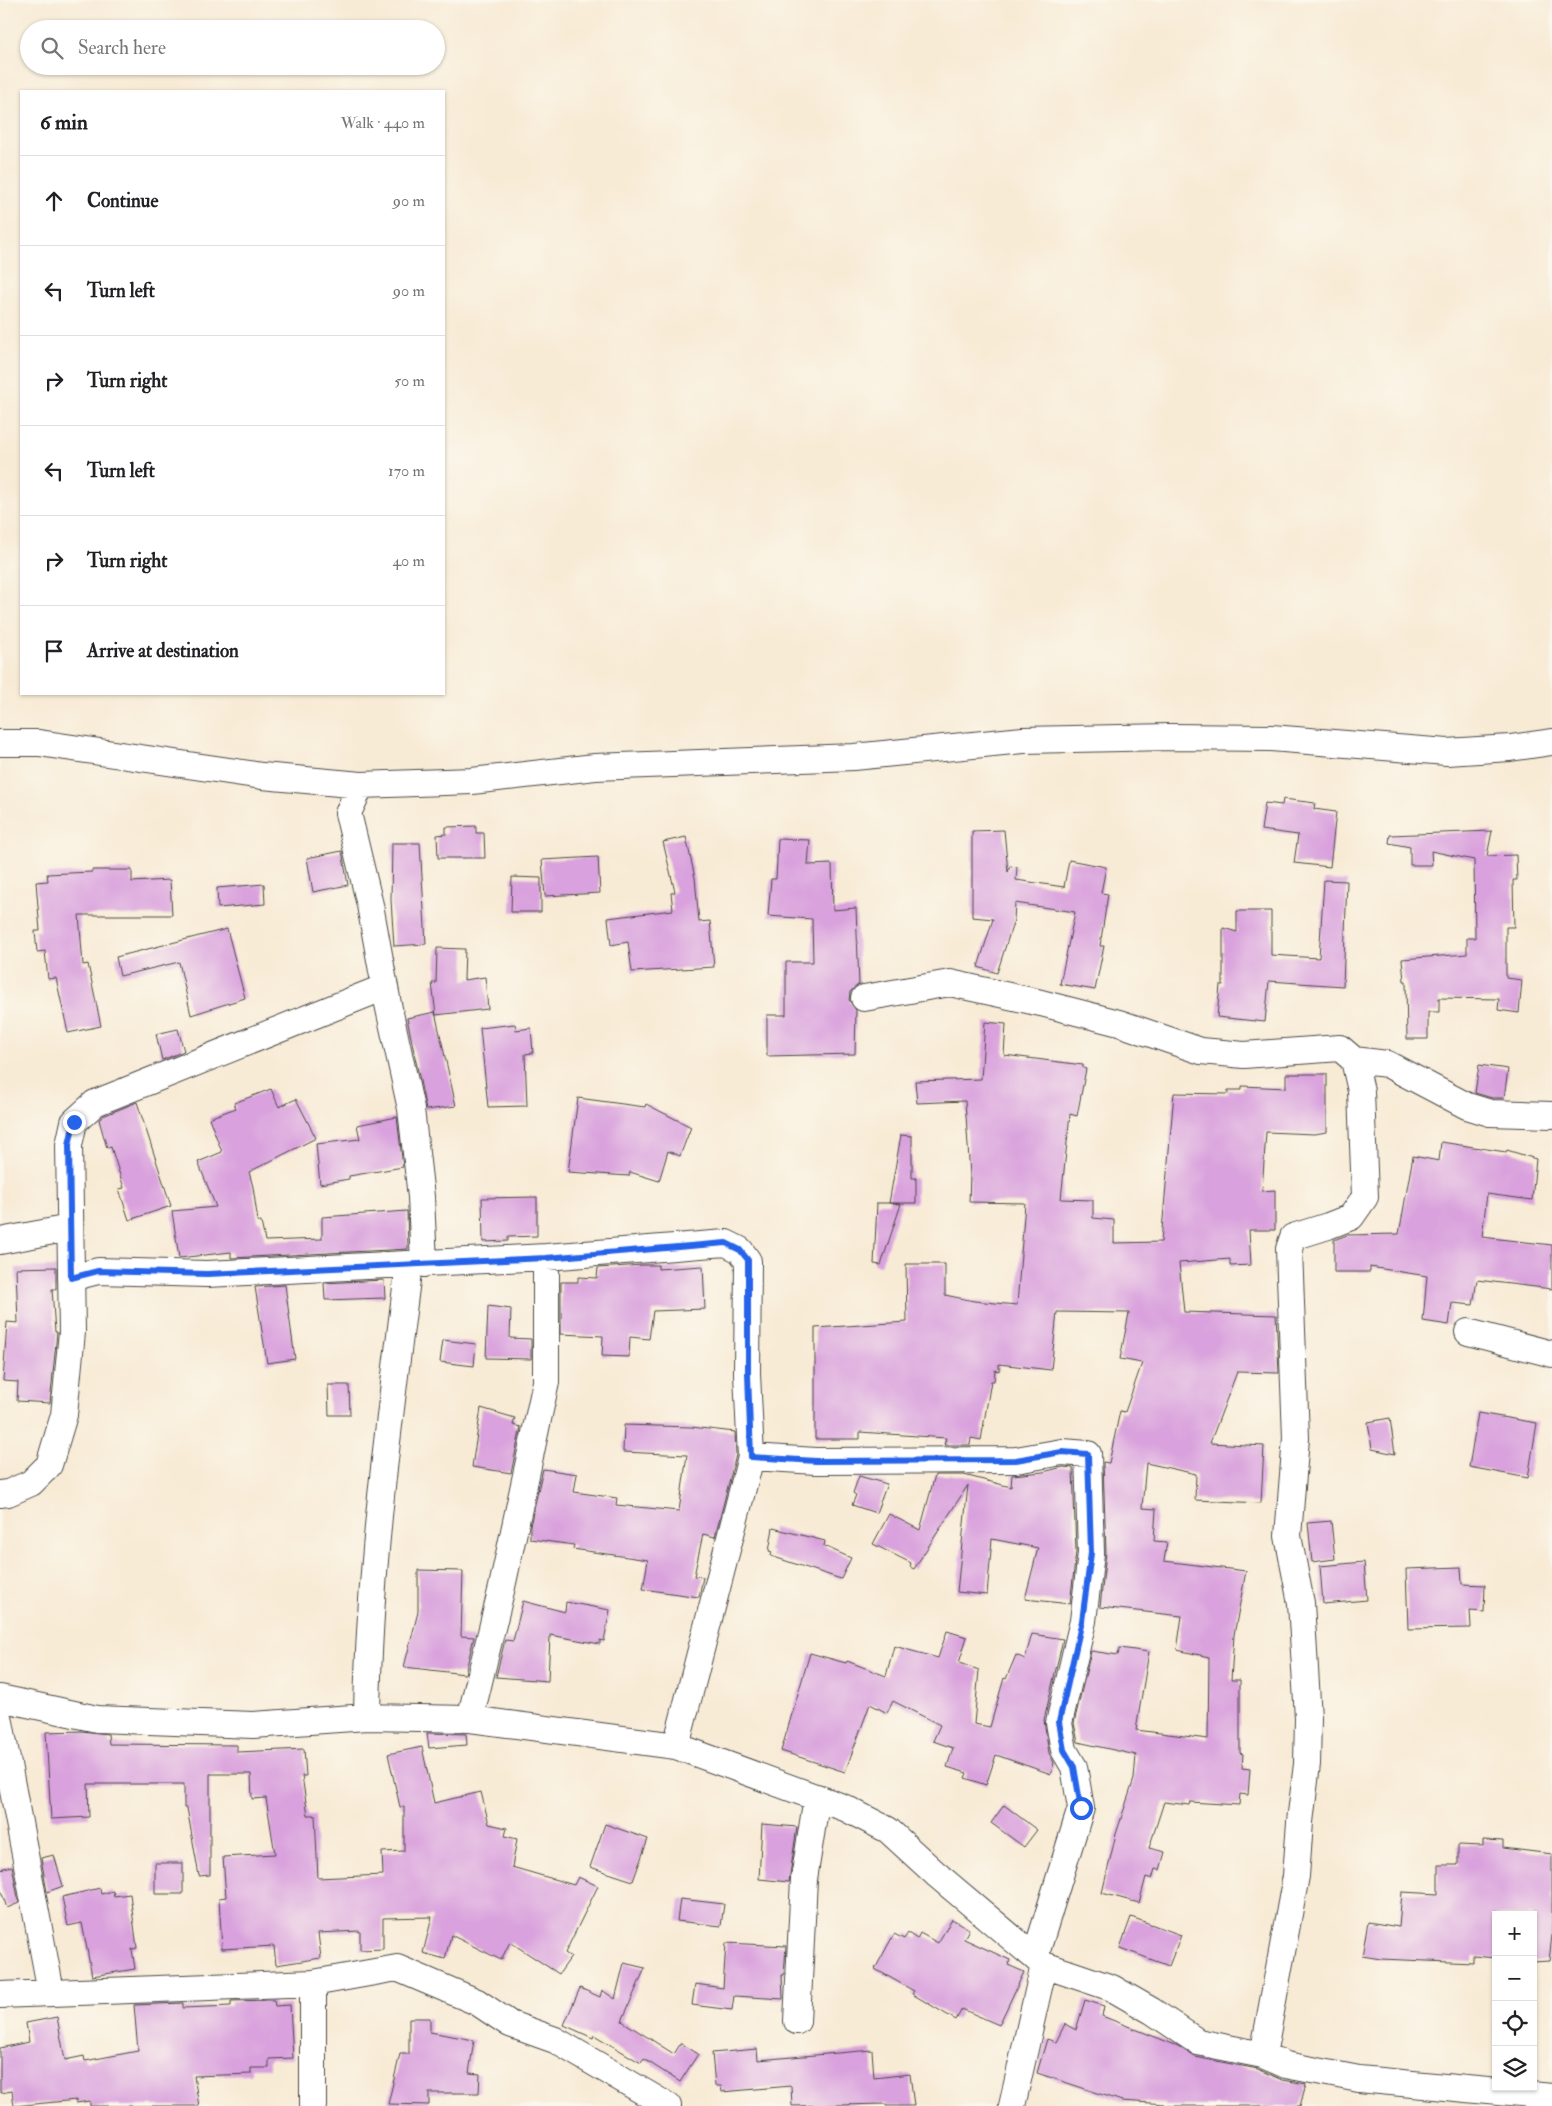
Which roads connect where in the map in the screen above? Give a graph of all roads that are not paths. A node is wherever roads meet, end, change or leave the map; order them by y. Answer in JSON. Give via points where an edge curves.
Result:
{"nodes":[{"id":1,"x":1552,"y":742,"type":"edge"},
{"id":2,"x":0,"y":743,"type":"edge"},
{"id":3,"x":361,"y":785,"type":"junction"},
{"id":4,"x":385,"y":987,"type":"junction"},
{"id":5,"x":864,"y":998,"type":"dead end"},
{"id":6,"x":1354,"y":1060,"type":"junction"},
{"id":7,"x":1552,"y":1115,"type":"edge"},
{"id":8,"x":70,"y":1228,"type":"junction"},
{"id":9,"x":0,"y":1241,"type":"edge"},
{"id":10,"x":546,"y":1258,"type":"junction"},
{"id":11,"x":416,"y":1264,"type":"junction"},
{"id":12,"x":71,"y":1278,"type":"junction"},
{"id":13,"x":1468,"y":1332,"type":"dead end"},
{"id":14,"x":1552,"y":1354,"type":"edge"},
{"id":15,"x":751,"y":1457,"type":"junction"},
{"id":16,"x":0,"y":1494,"type":"edge"},
{"id":17,"x":0,"y":1698,"type":"edge"},
{"id":18,"x":367,"y":1717,"type":"junction"},
{"id":19,"x":470,"y":1719,"type":"junction"},
{"id":20,"x":0,"y":1722,"type":"edge"},
{"id":21,"x":676,"y":1746,"type":"junction"},
{"id":22,"x":818,"y":1797,"type":"junction"},
{"id":23,"x":1040,"y":1961,"type":"junction"},
{"id":24,"x":313,"y":1983,"type":"junction"},
{"id":25,"x":51,"y":1992,"type":"junction"},
{"id":26,"x":0,"y":1995,"type":"edge"},
{"id":27,"x":797,"y":2020,"type":"dead end"},
{"id":28,"x":1263,"y":2056,"type":"junction"},
{"id":29,"x":1552,"y":2097,"type":"edge"},
{"id":30,"x":313,"y":2106,"type":"edge"},
{"id":31,"x":668,"y":2106,"type":"edge"},
{"id":32,"x":1012,"y":2106,"type":"edge"}],
"edges":[{"from":1,"to":3,"type":"street","via":[[1447,752],[1271,738],[1023,740],[854,758],[595,767],[472,781]]},
{"from":2,"to":3,"type":"street","via":[[39,743],[262,776]]},
{"from":3,"to":4,"type":"street","via":[[348,813]]},
{"from":4,"to":8,"type":"street","via":[[95,1103],[74,1122],[69,1145]]},
{"from":4,"to":11,"type":"street","via":[[412,1109],[421,1197]]},
{"from":5,"to":6,"type":"street","via":[[950,984],[1119,1023],[1201,1051],[1244,1055],[1340,1048]]},
{"from":6,"to":7,"type":"street","via":[[1387,1064],[1467,1106],[1490,1114]]},
{"from":6,"to":28,"type":"street","via":[[1361,1091],[1365,1197],[1351,1217],[1292,1236],[1289,1249],[1296,1438],[1288,1536],[1301,1603],[1308,1718],[1307,1764],[1296,1876]]},
{"from":8,"to":9,"type":"street"},
{"from":8,"to":12,"type":"street"},
{"from":10,"to":11,"type":"street"},
{"from":10,"to":15,"type":"street","via":[[726,1243],[740,1250],[748,1260]]},
{"from":10,"to":19,"type":"street","via":[[546,1382]]},
{"from":11,"to":12,"type":"street","via":[[207,1274],[98,1271]]},
{"from":11,"to":18,"type":"street","via":[[384,1467],[368,1634]]},
{"from":12,"to":16,"type":"street","via":[[69,1375],[64,1415],[49,1465],[31,1484]]},
{"from":13,"to":14,"type":"street"},
{"from":15,"to":21,"type":"street"},
{"from":15,"to":23,"type":"street","via":[[816,1461],[1006,1460],[1062,1452],[1088,1454],[1091,1553],[1082,1621],[1059,1722],[1064,1750],[1074,1767],[1081,1808]]},
{"from":17,"to":18,"type":"street","via":[[97,1719],[253,1725]]},
{"from":18,"to":19,"type":"street"},
{"from":19,"to":21,"type":"street"},
{"from":20,"to":25,"type":"street"},
{"from":21,"to":22,"type":"street"},
{"from":22,"to":23,"type":"street","via":[[888,1830]]},
{"from":22,"to":27,"type":"street","via":[[804,1879]]},
{"from":23,"to":28,"type":"street","via":[[1112,1988],[1198,2042]]},
{"from":23,"to":32,"type":"street"},
{"from":24,"to":25,"type":"street"},
{"from":24,"to":30,"type":"street"},
{"from":24,"to":31,"type":"street","via":[[397,1968],[477,2002],[510,2024],[555,2040]]},
{"from":25,"to":26,"type":"street"},
{"from":28,"to":29,"type":"street","via":[[1286,2065],[1359,2079]]}]}
